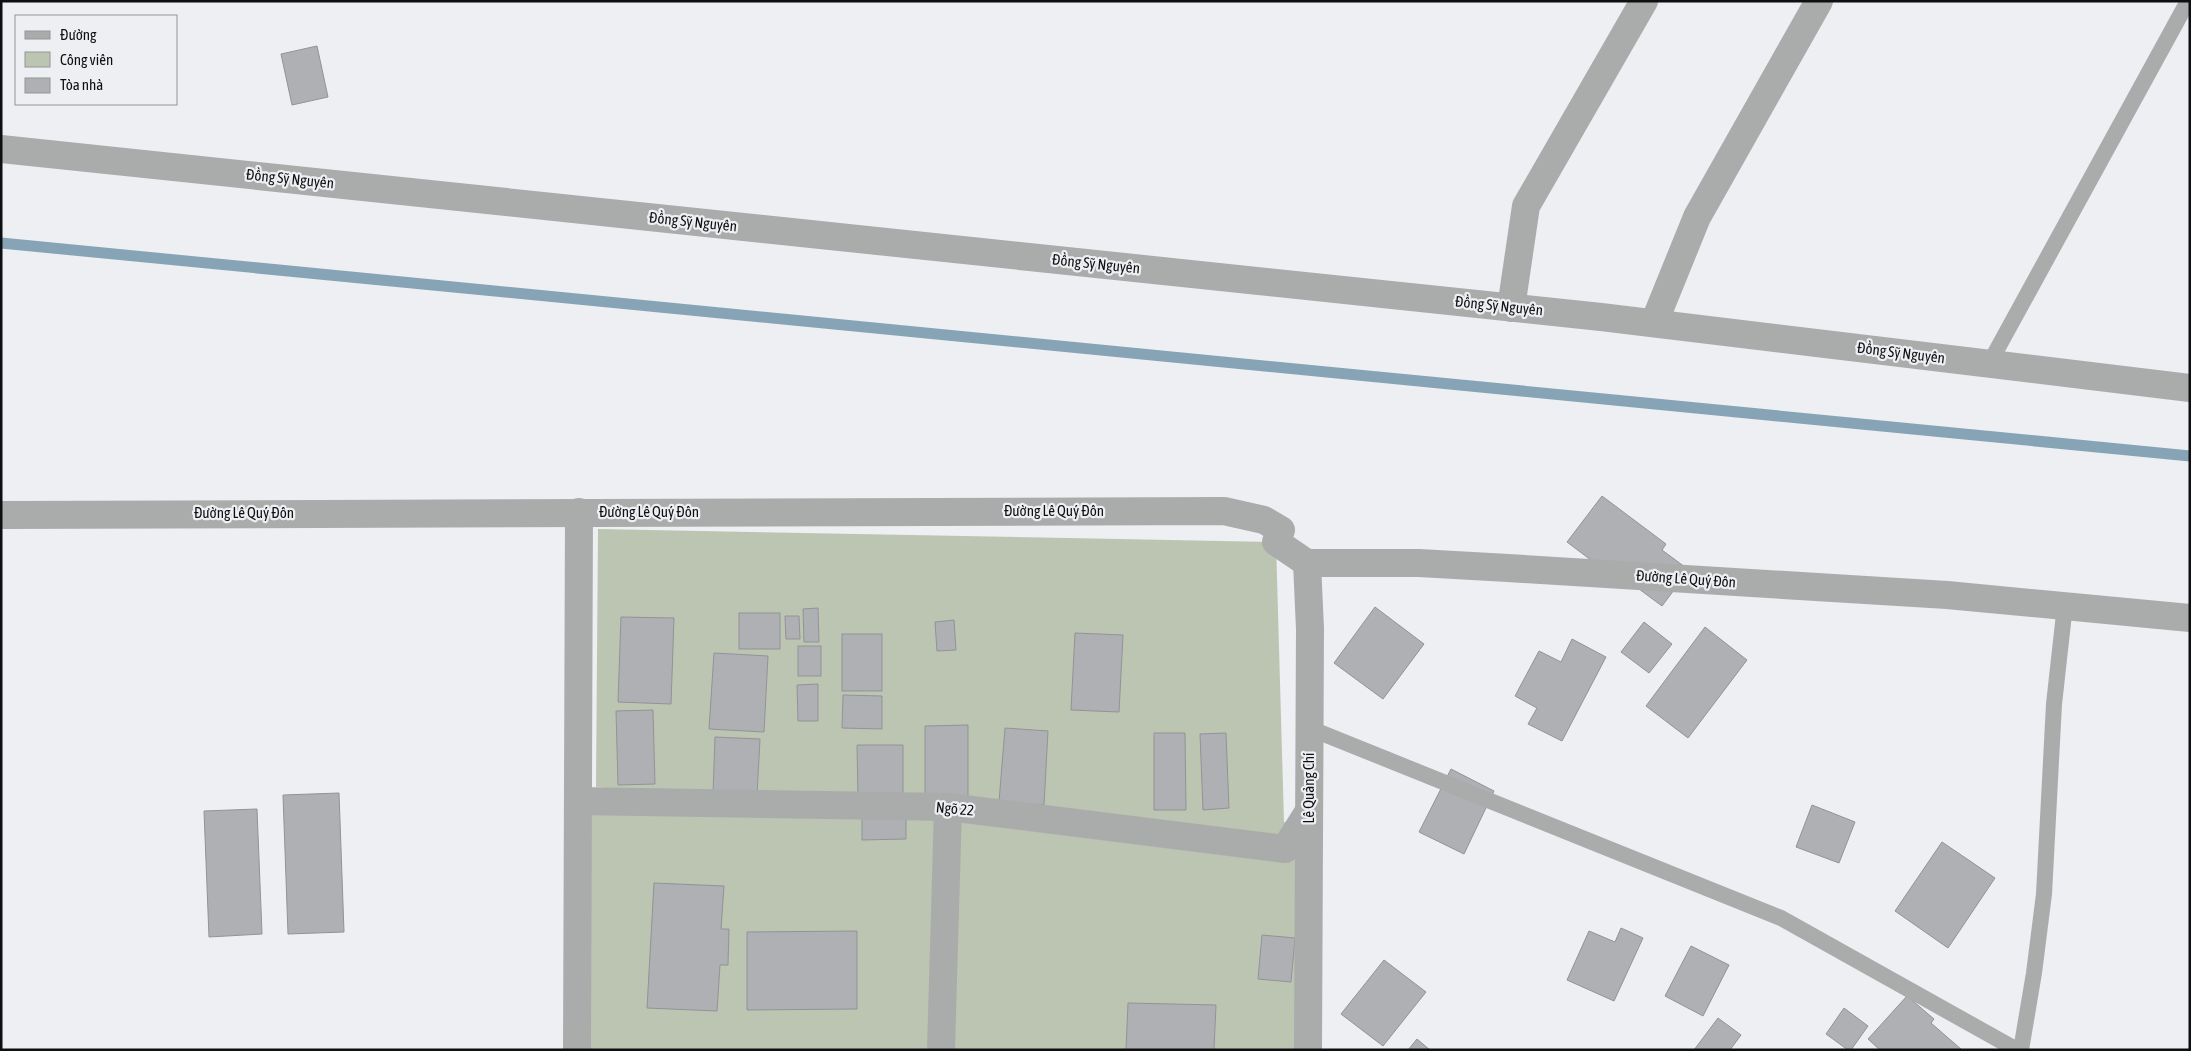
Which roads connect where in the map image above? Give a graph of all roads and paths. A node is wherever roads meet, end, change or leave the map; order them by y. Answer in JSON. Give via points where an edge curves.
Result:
{"nodes":[{"id":1,"x":1644,"y":1,"type":"edge"},
{"id":2,"x":1818,"y":1,"type":"edge"},
{"id":3,"x":2188,"y":1,"type":"edge"},
{"id":4,"x":1,"y":149,"type":"edge"},
{"id":5,"x":1511,"y":308,"type":"junction"},
{"id":6,"x":1654,"y":323,"type":"junction"},
{"id":7,"x":1989,"y":364,"type":"junction"},
{"id":8,"x":2190,"y":388,"type":"edge"},
{"id":9,"x":579,"y":512,"type":"junction"},
{"id":10,"x":1,"y":515,"type":"edge"},
{"id":11,"x":1307,"y":563,"type":"junction"},
{"id":12,"x":2065,"y":605,"type":"junction"},
{"id":13,"x":2190,"y":618,"type":"edge"},
{"id":14,"x":1309,"y":728,"type":"junction"},
{"id":15,"x":578,"y":801,"type":"junction"},
{"id":16,"x":948,"y":807,"type":"junction"},
{"id":17,"x":1309,"y":811,"type":"junction"},
{"id":18,"x":577,"y":1050,"type":"edge"},
{"id":19,"x":941,"y":1050,"type":"edge"},
{"id":20,"x":1308,"y":1050,"type":"edge"},
{"id":21,"x":2017,"y":1050,"type":"edge"},
{"id":22,"x":2021,"y":1050,"type":"edge"}],
"edges":[{"from":1,"to":5,"type":"street","via":[[1526,206]]},
{"from":2,"to":6,"type":"street","via":[[1697,217]]},
{"from":3,"to":7,"type":"lane"},
{"from":4,"to":5,"type":"street","name":"Đồng Sỹ Nguyên"},
{"from":5,"to":6,"type":"street","name":"Đồng Sỹ Nguyên"},
{"from":6,"to":7,"type":"street","name":"Đồng Sỹ Nguyên"},
{"from":7,"to":8,"type":"street","name":"Đồng Sỹ Nguyên"},
{"from":9,"to":10,"type":"street","name":"Đường Lê Quý Đôn"},
{"from":9,"to":11,"type":"street","name":"Đường Lê Quý Đôn","via":[[1224,511],[1264,520],[1281,530],[1276,542]]},
{"from":9,"to":15,"type":"street"},
{"from":11,"to":12,"type":"street","name":"Đường Lê Quý Đôn","via":[[1488,566]]},
{"from":11,"to":14,"type":"street","name":"Lê Quảng Chí"},
{"from":12,"to":13,"type":"street","name":"Đường Lê Quý Đôn"},
{"from":12,"to":22,"type":"lane","via":[[2054,704],[2044,894]]},
{"from":14,"to":17,"type":"street","name":"Lê Quảng Chí"},
{"from":14,"to":21,"type":"lane","via":[[1781,918]]},
{"from":15,"to":16,"type":"street","name":"Ngõ 22"},
{"from":15,"to":18,"type":"street"},
{"from":16,"to":17,"type":"street","name":"Ngõ 22","via":[[1284,849]]},
{"from":16,"to":19,"type":"street"},
{"from":17,"to":20,"type":"street","name":"Lê Quảng Chí"}]}
